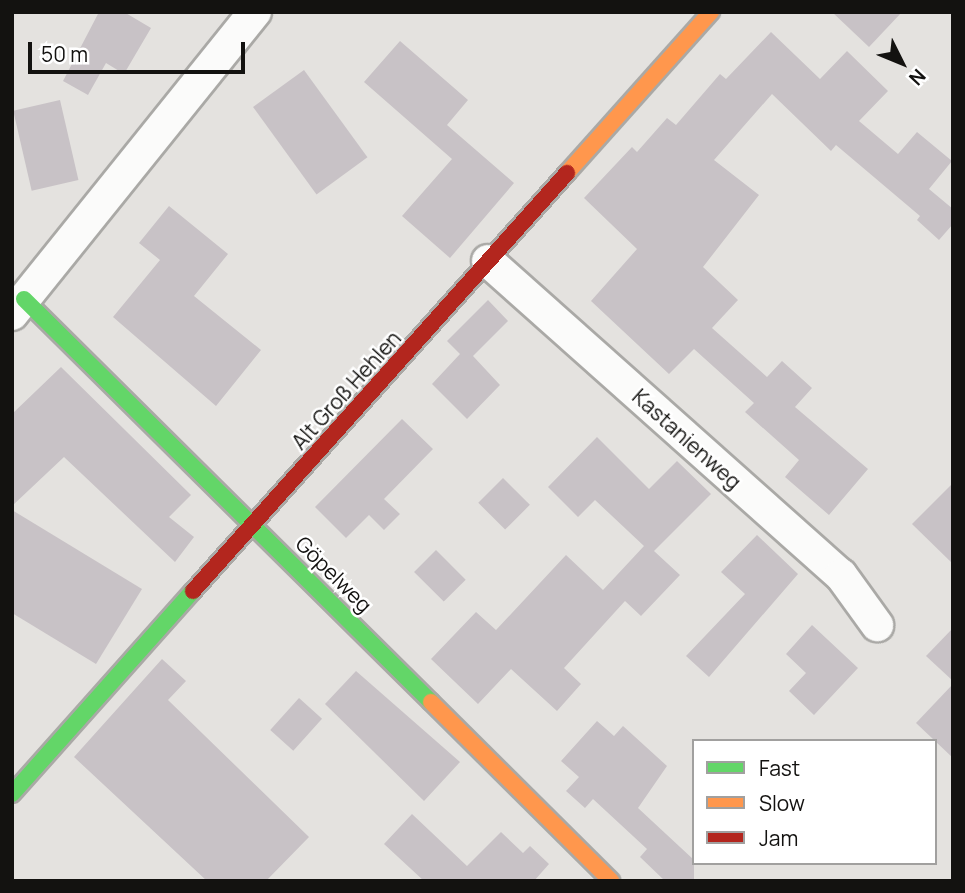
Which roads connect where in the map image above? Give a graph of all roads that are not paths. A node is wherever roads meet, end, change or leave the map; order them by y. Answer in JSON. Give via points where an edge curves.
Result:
{"nodes":[{"id":1,"x":255,"y":12,"type":"edge"},
{"id":2,"x":710,"y":12,"type":"edge"},
{"id":3,"x":488,"y":261,"type":"junction"},
{"id":4,"x":18,"y":306,"type":"edge"},
{"id":5,"x":254,"y":525,"type":"junction"},
{"id":6,"x":877,"y":625,"type":"dead end"},
{"id":7,"x":12,"y":794,"type":"edge"},
{"id":8,"x":611,"y":881,"type":"edge"}],
"edges":[{"from":1,"to":4,"type":"street"},
{"from":2,"to":3,"type":"street","name":"Alt Groß Hehlen"},
{"from":3,"to":5,"type":"street","name":"Alt Groß Hehlen"},
{"from":3,"to":6,"type":"street","name":"Kastanienweg","via":[[841,575]]},
{"from":4,"to":5,"type":"street","name":"Göpelweg"},
{"from":5,"to":7,"type":"street","name":"Alt Groß Hehlen"},
{"from":5,"to":8,"type":"street","name":"Göpelweg"}]}
